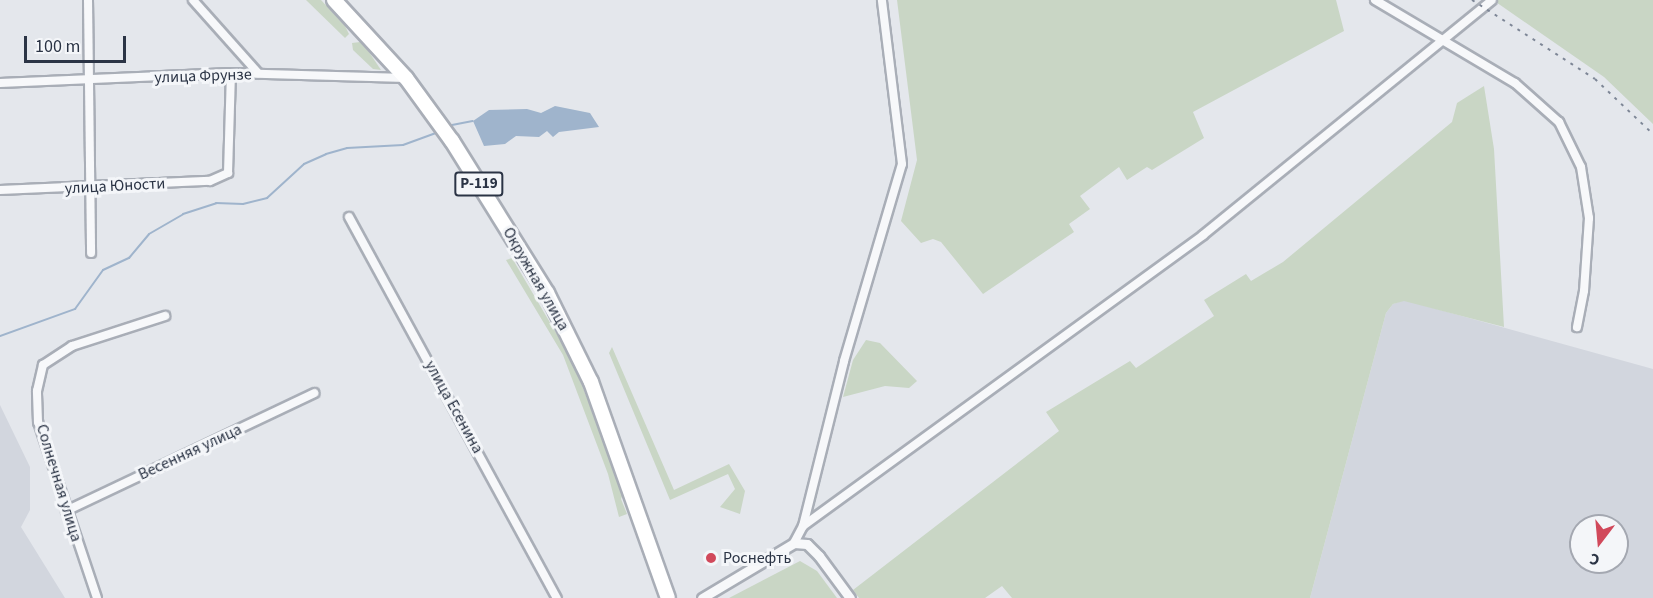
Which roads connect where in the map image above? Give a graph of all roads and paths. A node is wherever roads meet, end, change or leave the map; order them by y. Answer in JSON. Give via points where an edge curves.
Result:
{"nodes":[{"id":1,"x":88,"y":0,"type":"edge"},
{"id":2,"x":193,"y":0,"type":"edge"},
{"id":3,"x":334,"y":0,"type":"edge"},
{"id":4,"x":882,"y":0,"type":"edge"},
{"id":5,"x":1376,"y":0,"type":"edge"},
{"id":6,"x":1492,"y":0,"type":"edge"},
{"id":7,"x":1446,"y":39,"type":"junction"},
{"id":8,"x":231,"y":73,"type":"junction"},
{"id":9,"x":258,"y":73,"type":"junction"},
{"id":10,"x":406,"y":78,"type":"junction"},
{"id":11,"x":90,"y":81,"type":"junction"},
{"id":12,"x":0,"y":82,"type":"edge"},
{"id":13,"x":90,"y":189,"type":"junction"},
{"id":14,"x":0,"y":190,"type":"edge"},
{"id":15,"x":350,"y":217,"type":"dead end"},
{"id":16,"x":91,"y":253,"type":"dead end"},
{"id":17,"x":165,"y":316,"type":"dead end"},
{"id":18,"x":1577,"y":327,"type":"dead end"},
{"id":19,"x":314,"y":393,"type":"dead end"},
{"id":20,"x":66,"y":511,"type":"junction"},
{"id":21,"x":803,"y":525,"type":"junction"},
{"id":22,"x":794,"y":543,"type":"junction"},
{"id":23,"x":97,"y":598,"type":"edge"},
{"id":24,"x":557,"y":598,"type":"edge"},
{"id":25,"x":668,"y":598,"type":"edge"},
{"id":26,"x":702,"y":598,"type":"edge"},
{"id":27,"x":850,"y":598,"type":"edge"}],
"edges":[{"from":1,"to":11,"type":"street"},
{"from":2,"to":9,"type":"street"},
{"from":3,"to":10,"type":"highway","name":"Окружная улица","number":"Р-119"},
{"from":4,"to":21,"type":"street","via":[[902,164],[844,361]]},
{"from":5,"to":7,"type":"street"},
{"from":6,"to":7,"type":"street"},
{"from":7,"to":18,"type":"street","via":[[1515,83],[1559,122],[1581,167],[1589,218],[1584,291]]},
{"from":7,"to":21,"type":"street","via":[[1203,235]]},
{"from":8,"to":9,"type":"street","name":"улица Фрунзе"},
{"from":8,"to":11,"type":"street","name":"улица Фрунзе"},
{"from":8,"to":13,"type":"street","name":"улица Юности","via":[[228,173],[210,181]]},
{"from":9,"to":10,"type":"street","name":"улица Фрунзе"},
{"from":10,"to":25,"type":"highway","name":"Окружная улица","number":"Р-119","via":[[452,141],[567,330],[600,403]]},
{"from":11,"to":12,"type":"street","name":"улица Фрунзе"},
{"from":11,"to":13,"type":"street"},
{"from":13,"to":14,"type":"street","name":"улица Юности"},
{"from":13,"to":16,"type":"street"},
{"from":15,"to":24,"type":"street","name":"улица Есенина"},
{"from":17,"to":20,"type":"street","name":"Солнечная улица","via":[[72,346],[43,365],[37,391],[38,422]]},
{"from":19,"to":20,"type":"street","name":"Весенняя улица"},
{"from":20,"to":23,"type":"street","name":"Солнечная улица"},
{"from":21,"to":22,"type":"street"},
{"from":22,"to":26,"type":"street"},
{"from":22,"to":27,"type":"street","via":[[807,544]]}]}
